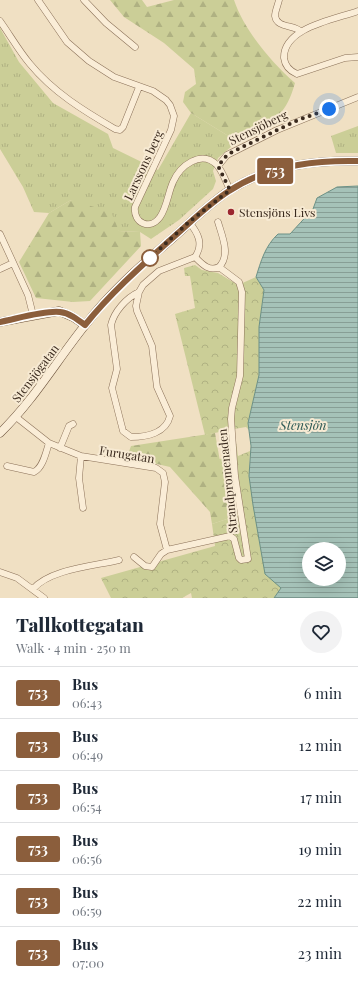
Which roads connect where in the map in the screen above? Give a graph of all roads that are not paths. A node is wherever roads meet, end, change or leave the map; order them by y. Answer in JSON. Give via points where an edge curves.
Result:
{"nodes":[{"id":1,"x":38,"y":0,"type":"edge"},
{"id":2,"x":84,"y":0,"type":"edge"},
{"id":3,"x":279,"y":0,"type":"edge"},
{"id":4,"x":358,"y":11,"type":"edge"},
{"id":5,"x":0,"y":21,"type":"edge"},
{"id":6,"x":301,"y":32,"type":"junction"},
{"id":7,"x":135,"y":47,"type":"dead end"},
{"id":8,"x":358,"y":57,"type":"edge"},
{"id":9,"x":139,"y":86,"type":"junction"},
{"id":10,"x":358,"y":97,"type":"edge"},
{"id":11,"x":358,"y":160,"type":"edge"},
{"id":12,"x":218,"y":166,"type":"junction"},
{"id":13,"x":230,"y":190,"type":"junction"},
{"id":14,"x":189,"y":222,"type":"junction"},
{"id":15,"x":218,"y":222,"type":"dead end"},
{"id":16,"x":0,"y":234,"type":"edge"},
{"id":17,"x":195,"y":257,"type":"junction"},
{"id":18,"x":13,"y":263,"type":"junction"},
{"id":19,"x":219,"y":267,"type":"junction"},
{"id":20,"x":0,"y":269,"type":"edge"},
{"id":21,"x":139,"y":292,"type":"junction"},
{"id":22,"x":33,"y":315,"type":"junction"},
{"id":23,"x":0,"y":322,"type":"edge"},
{"id":24,"x":85,"y":325,"type":"junction"},
{"id":25,"x":16,"y":417,"type":"junction"},
{"id":26,"x":73,"y":424,"type":"dead end"},
{"id":27,"x":0,"y":433,"type":"edge"},
{"id":28,"x":49,"y":443,"type":"junction"},
{"id":29,"x":60,"y":448,"type":"junction"},
{"id":30,"x":81,"y":456,"type":"junction"},
{"id":31,"x":7,"y":466,"type":"dead end"},
{"id":32,"x":83,"y":508,"type":"dead end"},
{"id":33,"x":167,"y":550,"type":"junction"},
{"id":34,"x":134,"y":557,"type":"dead end"},
{"id":35,"x":119,"y":560,"type":"dead end"},
{"id":36,"x":0,"y":572,"type":"edge"},
{"id":37,"x":33,"y":589,"type":"junction"},
{"id":38,"x":44,"y":598,"type":"edge"}],
"edges":[{"from":1,"to":9,"type":"street","name":"Larssons berg","via":[[67,42],[79,53],[102,70]]},
{"from":2,"to":7,"type":"street","via":[[106,23]]},
{"from":3,"to":6,"type":"street","via":[[275,18],[282,25],[297,27]]},
{"from":4,"to":6,"type":"street","via":[[324,21]]},
{"from":5,"to":9,"type":"street","via":[[42,77],[84,112],[115,129],[120,130],[123,127]]},
{"from":6,"to":8,"type":"street","via":[[288,45],[284,56],[287,66],[297,74],[345,58]]},
{"from":9,"to":12,"type":"street","name":"Larssons berg","via":[[166,100],[174,116],[172,130],[135,207],[135,215],[139,222],[148,225],[156,222],[163,213],[174,181],[189,162],[199,159],[213,162]]},
{"from":10,"to":12,"type":"street","name":"Stensjöberg","via":[[277,130],[227,155]]},
{"from":11,"to":13,"type":"street","name":"Stensjögatan","via":[[333,160],[284,168],[247,180]]},
{"from":12,"to":13,"type":"street"},
{"from":13,"to":14,"type":"street","name":"Stensjögatan"},
{"from":14,"to":17,"type":"street","via":[[199,239],[199,249]]},
{"from":14,"to":24,"type":"street","name":"Stensjögatan","via":[[120,284]]},
{"from":15,"to":19,"type":"street","via":[[225,253]]},
{"from":16,"to":18,"type":"street"},
{"from":17,"to":19,"type":"street","via":[[209,268]]},
{"from":17,"to":21,"type":"street","via":[[159,271]]},
{"from":18,"to":20,"type":"street"},
{"from":18,"to":22,"type":"street","via":[[28,295]]},
{"from":19,"to":33,"type":"street","name":"Strandpromenaden","via":[[239,282],[242,292],[240,376],[231,419],[235,476],[248,559],[238,558],[234,539],[230,536]]},
{"from":21,"to":21,"type":"street","via":[[122,305],[112,319],[111,325],[117,369],[112,388],[123,431],[131,437],[157,433],[167,425],[170,416],[157,387],[152,346],[137,311]]},
{"from":22,"to":23,"type":"street"},
{"from":22,"to":24,"type":"street","via":[[59,311]]},
{"from":24,"to":25,"type":"street","name":"Stensjögatan"},
{"from":25,"to":27,"type":"street","name":"Stensjögatan"},
{"from":25,"to":28,"type":"street","name":"Furugatan"},
{"from":26,"to":29,"type":"street","via":[[69,426]]},
{"from":28,"to":29,"type":"street","name":"Furugatan"},
{"from":28,"to":31,"type":"street","via":[[36,471]]},
{"from":29,"to":30,"type":"street","name":"Furugatan"},
{"from":30,"to":32,"type":"street","name":"Furugatan","via":[[79,478]]},
{"from":30,"to":33,"type":"street","name":"Furugatan","via":[[156,468],[163,473],[165,482],[160,524]]},
{"from":33,"to":34,"type":"street","via":[[152,567],[145,566]]},
{"from":35,"to":37,"type":"street","via":[[50,576]]},
{"from":36,"to":37,"type":"street","via":[[17,578]]},
{"from":37,"to":38,"type":"street"}]}
